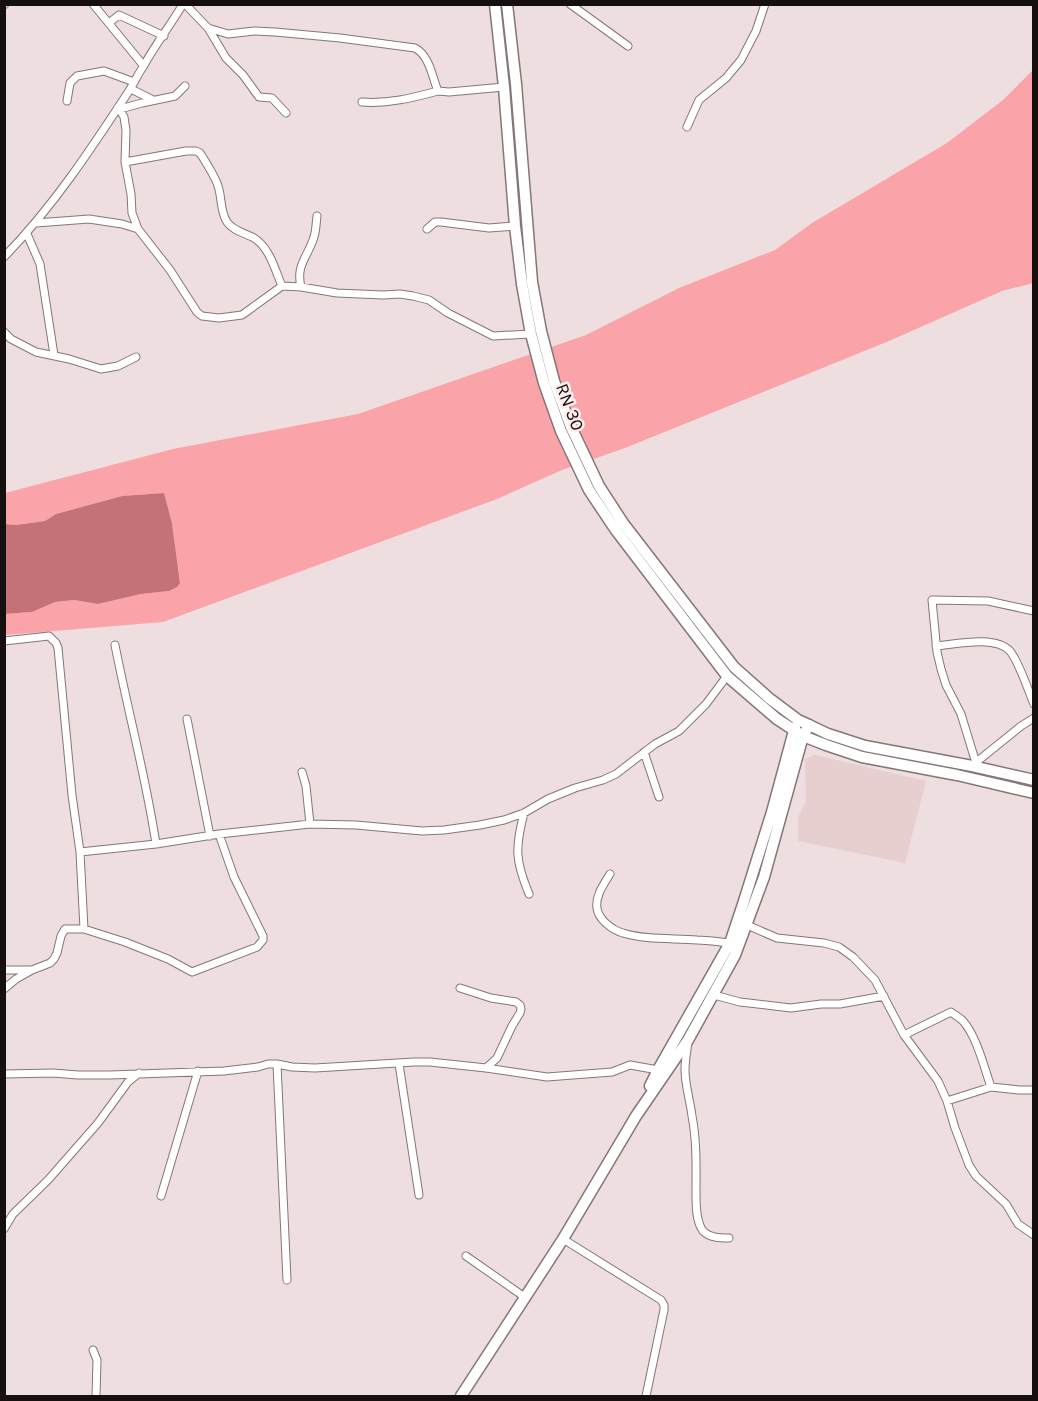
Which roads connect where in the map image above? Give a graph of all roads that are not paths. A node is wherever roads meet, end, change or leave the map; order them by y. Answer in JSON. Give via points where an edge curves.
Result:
{"nodes":[{"id":1,"x":93,"y":4,"type":"edge"},
{"id":2,"x":184,"y":4,"type":"edge"},
{"id":3,"x":495,"y":4,"type":"edge"},
{"id":4,"x":507,"y":4,"type":"edge"},
{"id":5,"x":570,"y":4,"type":"edge"},
{"id":6,"x":765,"y":4,"type":"edge"},
{"id":7,"x":109,"y":23,"type":"junction"},
{"id":8,"x":208,"y":28,"type":"junction"},
{"id":9,"x":164,"y":36,"type":"junction"},
{"id":10,"x":628,"y":46,"type":"dead end"},
{"id":11,"x":143,"y":65,"type":"junction"},
{"id":12,"x":133,"y":85,"type":"junction"},
{"id":13,"x":185,"y":86,"type":"dead end"},
{"id":14,"x":504,"y":87,"type":"junction"},
{"id":15,"x":438,"y":91,"type":"junction"},
{"id":16,"x":153,"y":100,"type":"junction"},
{"id":17,"x":67,"y":101,"type":"dead end"},
{"id":18,"x":362,"y":102,"type":"dead end"},
{"id":19,"x":119,"y":108,"type":"junction"},
{"id":20,"x":286,"y":113,"type":"dead end"},
{"id":21,"x":687,"y":127,"type":"dead end"},
{"id":22,"x":125,"y":162,"type":"junction"},
{"id":23,"x":317,"y":216,"type":"dead end"},
{"id":24,"x":36,"y":223,"type":"junction"},
{"id":25,"x":515,"y":226,"type":"junction"},
{"id":26,"x":138,"y":229,"type":"junction"},
{"id":27,"x":427,"y":229,"type":"dead end"},
{"id":28,"x":27,"y":234,"type":"junction"},
{"id":29,"x":4,"y":257,"type":"edge"},
{"id":30,"x":282,"y":285,"type":"junction"},
{"id":31,"x":301,"y":286,"type":"junction"},
{"id":32,"x":4,"y":332,"type":"edge"},
{"id":33,"x":531,"y":334,"type":"junction"},
{"id":34,"x":54,"y":355,"type":"junction"},
{"id":35,"x":136,"y":357,"type":"dead end"},
{"id":36,"x":1034,"y":611,"type":"edge"},
{"id":37,"x":4,"y":641,"type":"edge"},
{"id":38,"x":115,"y":645,"type":"dead end"},
{"id":39,"x":936,"y":646,"type":"junction"},
{"id":40,"x":728,"y":676,"type":"junction"},
{"id":41,"x":1034,"y":704,"type":"edge"},
{"id":42,"x":1034,"y":718,"type":"edge"},
{"id":43,"x":187,"y":719,"type":"dead end"},
{"id":44,"x":798,"y":720,"type":"junction"},
{"id":45,"x":809,"y":725,"type":"junction"},
{"id":46,"x":798,"y":733,"type":"junction"},
{"id":47,"x":644,"y":752,"type":"junction"},
{"id":48,"x":974,"y":764,"type":"junction"},
{"id":49,"x":302,"y":772,"type":"dead end"},
{"id":50,"x":1034,"y":780,"type":"edge"},
{"id":51,"x":1034,"y":793,"type":"edge"},
{"id":52,"x":658,"y":797,"type":"dead end"},
{"id":53,"x":524,"y":813,"type":"junction"},
{"id":54,"x":310,"y":824,"type":"junction"},
{"id":55,"x":219,"y":834,"type":"junction"},
{"id":56,"x":210,"y":836,"type":"junction"},
{"id":57,"x":156,"y":844,"type":"junction"},
{"id":58,"x":80,"y":852,"type":"junction"},
{"id":59,"x":610,"y":874,"type":"dead end"},
{"id":60,"x":529,"y":894,"type":"dead end"},
{"id":61,"x":747,"y":925,"type":"junction"},
{"id":62,"x":84,"y":929,"type":"junction"},
{"id":63,"x":730,"y":943,"type":"junction"},
{"id":64,"x":4,"y":970,"type":"edge"},
{"id":65,"x":32,"y":970,"type":"junction"},
{"id":66,"x":460,"y":988,"type":"dead end"},
{"id":67,"x":4,"y":989,"type":"edge"},
{"id":68,"x":714,"y":995,"type":"junction"},
{"id":69,"x":884,"y":996,"type":"junction"},
{"id":70,"x":904,"y":1035,"type":"junction"},
{"id":71,"x":688,"y":1040,"type":"junction"},
{"id":72,"x":497,"y":1058,"type":"junction"},
{"id":73,"x":277,"y":1064,"type":"junction"},
{"id":74,"x":399,"y":1064,"type":"junction"},
{"id":75,"x":486,"y":1068,"type":"junction"},
{"id":76,"x":658,"y":1070,"type":"junction"},
{"id":77,"x":198,"y":1071,"type":"junction"},
{"id":78,"x":504,"y":1071,"type":"junction"},
{"id":79,"x":139,"y":1073,"type":"junction"},
{"id":80,"x":4,"y":1074,"type":"edge"},
{"id":81,"x":991,"y":1087,"type":"junction"},
{"id":82,"x":1034,"y":1090,"type":"edge"},
{"id":83,"x":948,"y":1101,"type":"junction"},
{"id":84,"x":636,"y":1116,"type":"junction"},
{"id":85,"x":419,"y":1195,"type":"dead end"},
{"id":86,"x":161,"y":1196,"type":"dead end"},
{"id":87,"x":4,"y":1229,"type":"edge"},
{"id":88,"x":1034,"y":1235,"type":"edge"},
{"id":89,"x":729,"y":1238,"type":"dead end"},
{"id":90,"x":563,"y":1239,"type":"junction"},
{"id":91,"x":466,"y":1256,"type":"dead end"},
{"id":92,"x":287,"y":1280,"type":"dead end"},
{"id":93,"x":526,"y":1298,"type":"junction"},
{"id":94,"x":93,"y":1350,"type":"dead end"},
{"id":95,"x":96,"y":1396,"type":"edge"},
{"id":96,"x":461,"y":1396,"type":"edge"},
{"id":97,"x":646,"y":1396,"type":"edge"}],
"edges":[{"from":1,"to":7,"type":"street"},
{"from":2,"to":8,"type":"street"},
{"from":2,"to":9,"type":"street"},
{"from":3,"to":14,"type":"main road","name":"RN 30","number":"RN 30"},
{"from":4,"to":44,"type":"main road","number":"RN 30","via":[[532,282],[554,381],[571,427],[599,486],[669,584],[734,667]]},
{"from":5,"to":10,"type":"street"},
{"from":6,"to":21,"type":"street","via":[[741,60],[699,100]]},
{"from":7,"to":9,"type":"street","via":[[119,15]]},
{"from":7,"to":11,"type":"street"},
{"from":8,"to":15,"type":"street","via":[[228,34],[275,32],[415,48],[426,58]]},
{"from":8,"to":20,"type":"street","via":[[226,58],[259,97],[272,98]]},
{"from":9,"to":11,"type":"street"},
{"from":11,"to":12,"type":"street"},
{"from":12,"to":16,"type":"street"},
{"from":12,"to":17,"type":"street","via":[[104,71],[77,76],[70,82]]},
{"from":12,"to":19,"type":"street"},
{"from":13,"to":16,"type":"street","via":[[175,96]]},
{"from":14,"to":15,"type":"street"},
{"from":14,"to":25,"type":"main road","name":"RN 30","number":"RN 30"},
{"from":15,"to":18,"type":"street","via":[[400,101]]},
{"from":16,"to":19,"type":"street"},
{"from":19,"to":22,"type":"street","via":[[126,130]]},
{"from":19,"to":24,"type":"street"},
{"from":22,"to":26,"type":"street"},
{"from":22,"to":30,"type":"street","via":[[186,151],[200,153],[218,184],[228,224],[263,246]]},
{"from":23,"to":31,"type":"street","via":[[314,238],[299,270]]},
{"from":24,"to":26,"type":"street","via":[[89,219]]},
{"from":24,"to":28,"type":"street"},
{"from":25,"to":27,"type":"street","via":[[489,228],[435,222]]},
{"from":25,"to":33,"type":"main road","name":"RN 30","number":"RN 30"},
{"from":26,"to":30,"type":"street","via":[[202,316],[242,315]]},
{"from":28,"to":29,"type":"street"},
{"from":28,"to":34,"type":"street","via":[[40,264]]},
{"from":30,"to":31,"type":"street"},
{"from":31,"to":33,"type":"street","via":[[337,293],[414,296],[429,300],[492,336]]},
{"from":32,"to":34,"type":"street","via":[[36,352]]},
{"from":33,"to":40,"type":"main road","name":"RN 30","number":"RN 30","via":[[543,383],[561,431],[590,490],[615,529]]},
{"from":34,"to":35,"type":"street","via":[[101,369]]},
{"from":36,"to":39,"type":"street","via":[[988,601],[932,600]]},
{"from":37,"to":58,"type":"street","via":[[49,636],[56,643]]},
{"from":38,"to":57,"type":"street"},
{"from":39,"to":41,"type":"street","via":[[991,641],[1001,645],[1016,662]]},
{"from":39,"to":48,"type":"street"},
{"from":40,"to":46,"type":"main road","name":"RN 30","number":"RN 30"},
{"from":40,"to":47,"type":"street","via":[[679,730]]},
{"from":42,"to":48,"type":"street"},
{"from":43,"to":56,"type":"street"},
{"from":44,"to":45,"type":"main road","number":"RN 30"},
{"from":44,"to":46,"type":"main road"},
{"from":45,"to":46,"type":"main road"},
{"from":45,"to":48,"type":"main road","via":[[865,746]]},
{"from":46,"to":51,"type":"main road","name":"RN 30","via":[[862,757]]},
{"from":46,"to":61,"type":"main road","via":[[764,877]]},
{"from":46,"to":63,"type":"main road"},
{"from":47,"to":52,"type":"street"},
{"from":47,"to":53,"type":"street","via":[[616,774],[548,799]]},
{"from":48,"to":50,"type":"main road"},
{"from":49,"to":54,"type":"street"},
{"from":53,"to":54,"type":"street","via":[[444,830]]},
{"from":53,"to":60,"type":"street","via":[[517,848],[518,864]]},
{"from":54,"to":55,"type":"street"},
{"from":55,"to":56,"type":"street"},
{"from":55,"to":62,"type":"street","via":[[234,877],[263,936],[257,948],[192,972]]},
{"from":56,"to":57,"type":"street"},
{"from":57,"to":58,"type":"street"},
{"from":58,"to":62,"type":"street"},
{"from":59,"to":63,"type":"street","via":[[601,888],[597,911],[615,930]]},
{"from":61,"to":68,"type":"main road"},
{"from":61,"to":69,"type":"street","via":[[777,938],[839,947],[875,980]]},
{"from":62,"to":65,"type":"street","via":[[65,928],[54,959]]},
{"from":63,"to":76,"type":"main road"},
{"from":64,"to":65,"type":"street"},
{"from":65,"to":67,"type":"street"},
{"from":66,"to":72,"type":"street","via":[[520,1005],[520,1013]]},
{"from":68,"to":69,"type":"street","via":[[792,1008]]},
{"from":68,"to":71,"type":"main road"},
{"from":69,"to":70,"type":"street"},
{"from":70,"to":81,"type":"street","via":[[951,1012],[970,1031]]},
{"from":70,"to":83,"type":"street","via":[[931,1069]]},
{"from":71,"to":84,"type":"main road"},
{"from":71,"to":89,"type":"street","via":[[686,1089],[696,1147],[698,1222],[711,1236]]},
{"from":72,"to":75,"type":"street"},
{"from":72,"to":78,"type":"street"},
{"from":73,"to":74,"type":"street","via":[[315,1068]]},
{"from":73,"to":77,"type":"street"},
{"from":73,"to":92,"type":"street"},
{"from":74,"to":75,"type":"street","via":[[430,1062]]},
{"from":74,"to":85,"type":"street"},
{"from":75,"to":78,"type":"street"},
{"from":76,"to":78,"type":"street","via":[[630,1065],[612,1072],[547,1077]]},
{"from":76,"to":84,"type":"main road"},
{"from":77,"to":79,"type":"street"},
{"from":77,"to":86,"type":"street"},
{"from":79,"to":80,"type":"street"},
{"from":79,"to":87,"type":"street","via":[[48,1180],[13,1214]]},
{"from":81,"to":82,"type":"street"},
{"from":81,"to":83,"type":"street"},
{"from":83,"to":88,"type":"street","via":[[963,1152],[976,1176],[1006,1204],[1018,1224]]},
{"from":84,"to":90,"type":"main road"},
{"from":90,"to":93,"type":"main road"},
{"from":90,"to":97,"type":"street","via":[[664,1305]]},
{"from":91,"to":93,"type":"street"},
{"from":93,"to":96,"type":"main road"},
{"from":94,"to":95,"type":"street","via":[[97,1360]]}]}
